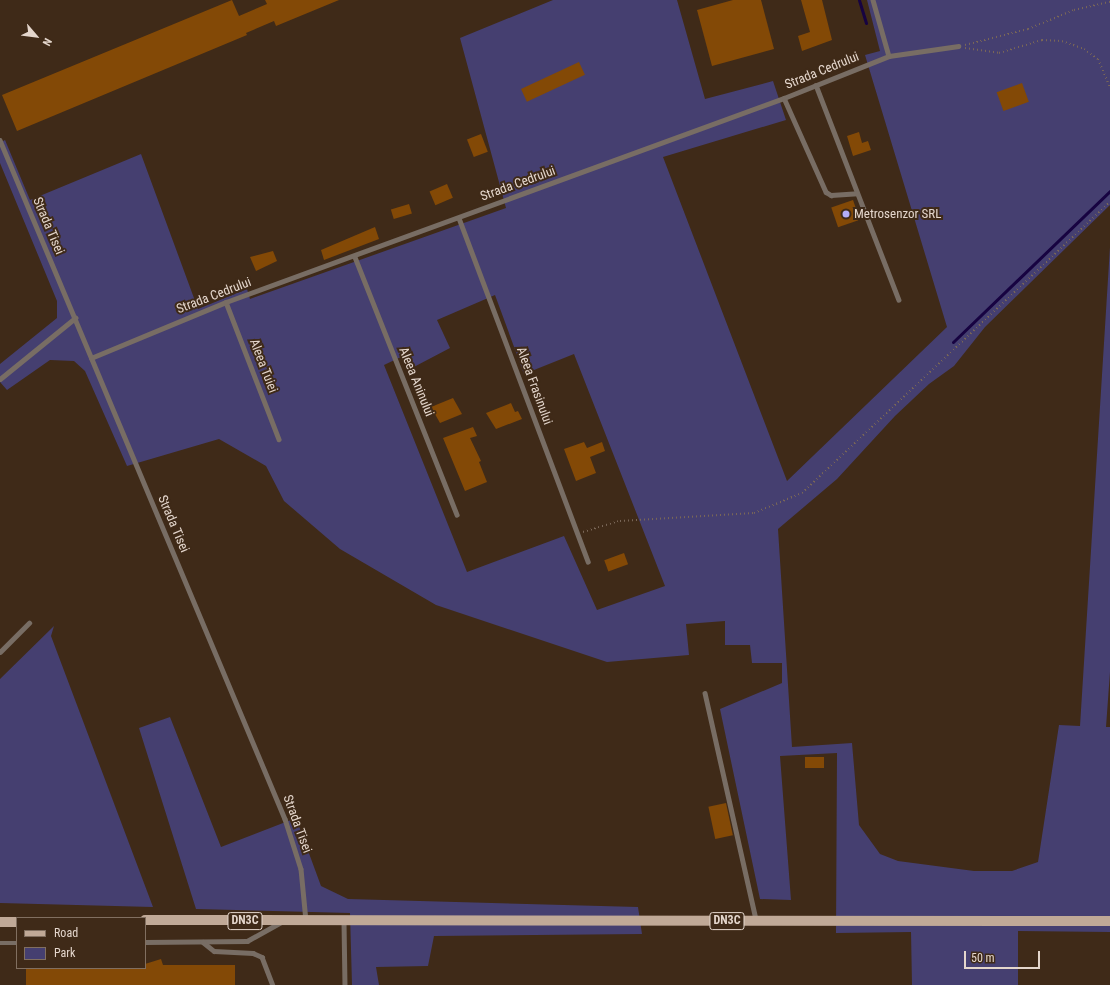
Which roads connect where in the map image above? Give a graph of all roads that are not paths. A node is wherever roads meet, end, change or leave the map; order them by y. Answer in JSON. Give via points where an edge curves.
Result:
{"nodes":[{"id":1,"x":873,"y":0,"type":"edge"},
{"id":2,"x":958,"y":46,"type":"road end"},
{"id":3,"x":889,"y":56,"type":"junction"},
{"id":4,"x":816,"y":85,"type":"junction"},
{"id":5,"x":784,"y":98,"type":"junction"},
{"id":6,"x":0,"y":140,"type":"edge"},
{"id":7,"x":857,"y":193,"type":"junction"},
{"id":8,"x":459,"y":218,"type":"junction"},
{"id":9,"x":355,"y":257,"type":"junction"},
{"id":10,"x":899,"y":300,"type":"dead end"},
{"id":11,"x":226,"y":302,"type":"junction"},
{"id":12,"x":75,"y":318,"type":"junction"},
{"id":13,"x":91,"y":358,"type":"junction"},
{"id":14,"x":0,"y":379,"type":"edge"},
{"id":15,"x":279,"y":439,"type":"dead end"},
{"id":16,"x":457,"y":514,"type":"dead end"},
{"id":17,"x":588,"y":562,"type":"dead end"},
{"id":18,"x":29,"y":623,"type":"dead end"},
{"id":19,"x":0,"y":652,"type":"edge"},
{"id":20,"x":705,"y":694,"type":"dead end"},
{"id":21,"x":146,"y":920,"type":"edge"},
{"id":22,"x":757,"y":921,"type":"junction"},
{"id":23,"x":1110,"y":921,"type":"edge"},
{"id":24,"x":0,"y":922,"type":"edge"},
{"id":25,"x":16,"y":922,"type":"edge"},
{"id":26,"x":281,"y":922,"type":"junction"},
{"id":27,"x":306,"y":922,"type":"junction"},
{"id":28,"x":344,"y":922,"type":"junction"},
{"id":29,"x":146,"y":942,"type":"edge"},
{"id":30,"x":203,"y":942,"type":"junction"},
{"id":31,"x":0,"y":943,"type":"edge"},
{"id":32,"x":16,"y":943,"type":"edge"},
{"id":33,"x":274,"y":985,"type":"edge"},
{"id":34,"x":345,"y":985,"type":"edge"}],
"edges":[{"from":1,"to":3,"type":"lane"},
{"from":2,"to":3,"type":"lane","name":"Strada Cedrului"},
{"from":3,"to":4,"type":"lane","name":"Strada Cedrului"},
{"from":4,"to":5,"type":"lane","name":"Strada Cedrului"},
{"from":4,"to":7,"type":"lane"},
{"from":5,"to":7,"type":"lane","via":[[826,192],[831,195]]},
{"from":5,"to":8,"type":"lane","name":"Strada Cedrului"},
{"from":6,"to":12,"type":"lane","name":"Strada Tisei"},
{"from":7,"to":10,"type":"lane"},
{"from":8,"to":9,"type":"lane","name":"Strada Cedrului"},
{"from":8,"to":17,"type":"lane","name":"Aleea Frasinului"},
{"from":9,"to":11,"type":"lane","name":"Strada Cedrului"},
{"from":9,"to":16,"type":"lane","name":"Aleea Aninului"},
{"from":11,"to":13,"type":"lane","name":"Strada Cedrului"},
{"from":11,"to":15,"type":"lane","name":"Aleea Tuiei"},
{"from":12,"to":13,"type":"lane","name":"Strada Tisei"},
{"from":12,"to":14,"type":"lane"},
{"from":13,"to":27,"type":"lane","name":"Strada Tisei","via":[[285,819],[301,869]]},
{"from":18,"to":19,"type":"lane"},
{"from":20,"to":22,"type":"lane"},
{"from":21,"to":26,"type":"main road","number":"DN3C"},
{"from":22,"to":23,"type":"main road","number":"DN3C"},
{"from":22,"to":28,"type":"main road","number":"DN3C"},
{"from":24,"to":25,"type":"main road"},
{"from":26,"to":27,"type":"main road","number":"DN3C"},
{"from":26,"to":30,"type":"lane","via":[[247,941]]},
{"from":27,"to":28,"type":"main road","number":"DN3C"},
{"from":28,"to":34,"type":"lane"},
{"from":29,"to":30,"type":"lane"},
{"from":30,"to":33,"type":"lane","via":[[214,951],[253,953],[262,957]]},
{"from":31,"to":32,"type":"lane"}]}
